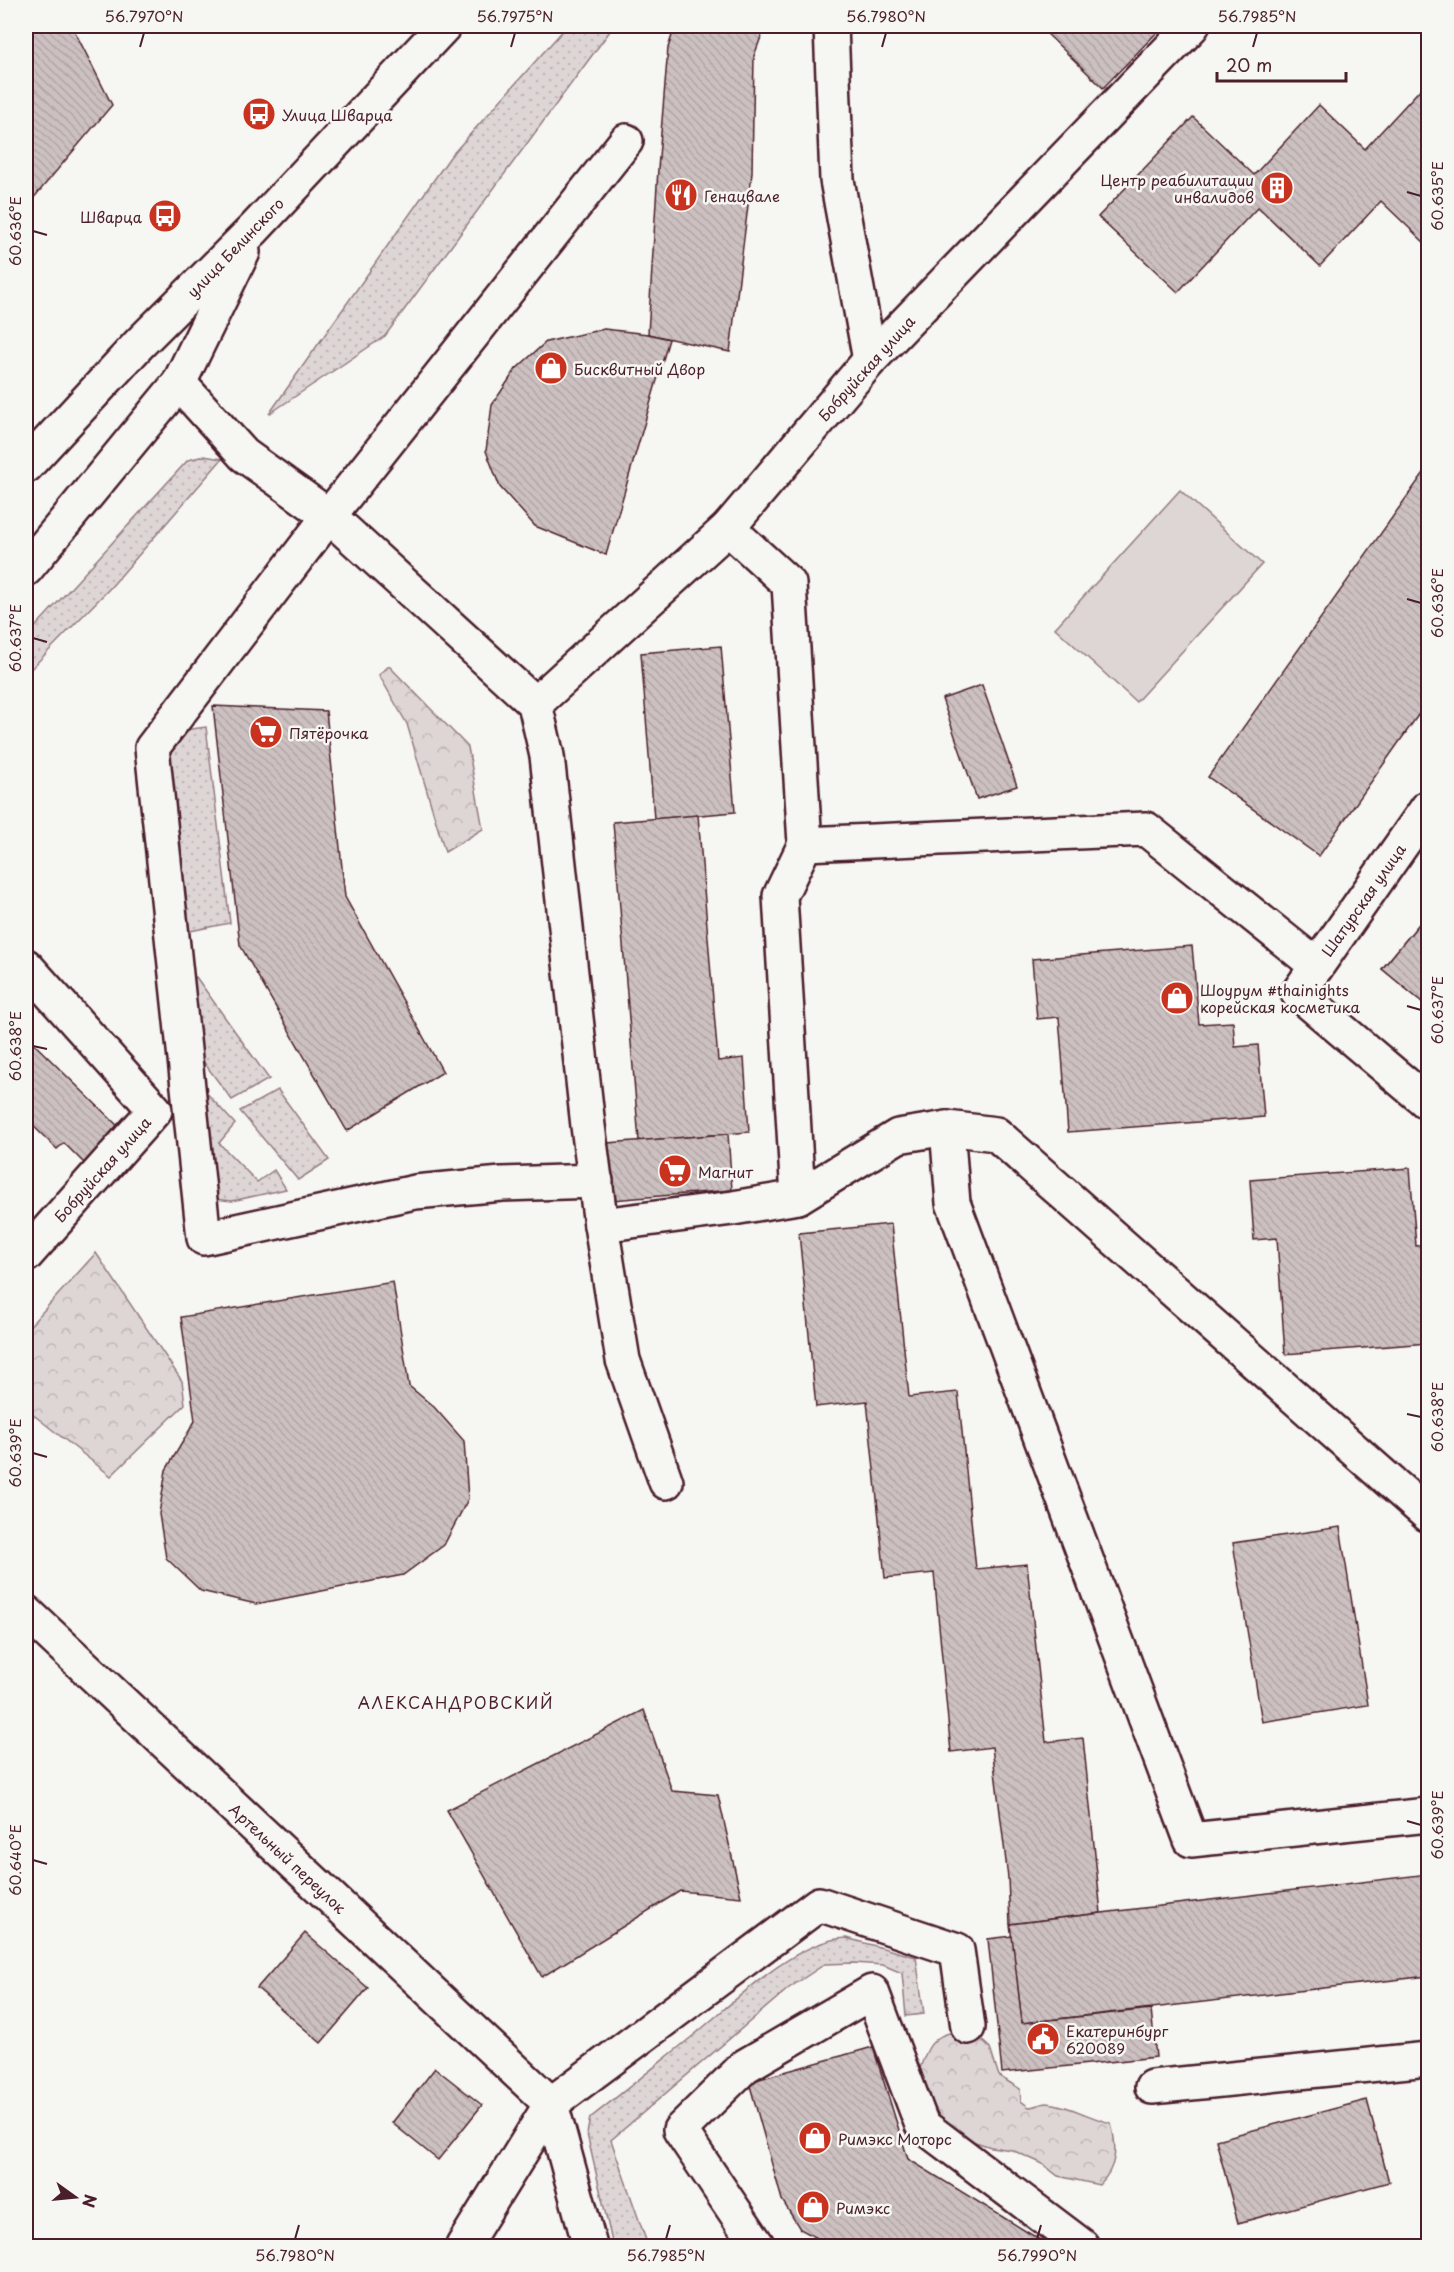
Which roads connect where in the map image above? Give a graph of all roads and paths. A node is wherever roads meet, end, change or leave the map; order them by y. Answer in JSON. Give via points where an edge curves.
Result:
{"nodes":[{"id":1,"x":444,"y":26,"type":"edge"},
{"id":2,"x":831,"y":26,"type":"edge"},
{"id":3,"x":1192,"y":26,"type":"edge"},
{"id":4,"x":626,"y":141,"type":"dead end"},
{"id":5,"x":254,"y":229,"type":"junction"},
{"id":6,"x":870,"y":360,"type":"junction"},
{"id":7,"x":179,"y":383,"type":"junction"},
{"id":8,"x":26,"y":466,"type":"edge"},
{"id":9,"x":329,"y":516,"type":"junction"},
{"id":10,"x":728,"y":528,"type":"junction"},
{"id":11,"x":26,"y":569,"type":"edge"},
{"id":12,"x":535,"y":704,"type":"junction"},
{"id":13,"x":1428,"y":807,"type":"edge"},
{"id":14,"x":805,"y":844,"type":"junction"},
{"id":15,"x":26,"y":966,"type":"edge"},
{"id":16,"x":1317,"y":966,"type":"junction"},
{"id":17,"x":1428,"y":1103,"type":"edge"},
{"id":18,"x":947,"y":1128,"type":"junction"},
{"id":19,"x":596,"y":1181,"type":"junction"},
{"id":20,"x":798,"y":1197,"type":"junction"},
{"id":21,"x":601,"y":1225,"type":"junction"},
{"id":22,"x":26,"y":1255,"type":"edge"},
{"id":23,"x":666,"y":1482,"type":"dead end"},
{"id":24,"x":1428,"y":1515,"type":"edge"},
{"id":25,"x":26,"y":1612,"type":"edge"},
{"id":26,"x":1428,"y":1815,"type":"edge"},
{"id":27,"x":968,"y":2027,"type":"dead end"},
{"id":28,"x":1428,"y":2059,"type":"edge"},
{"id":29,"x":1152,"y":2087,"type":"dead end"},
{"id":30,"x":551,"y":2104,"type":"junction"},
{"id":31,"x":464,"y":2247,"type":"edge"},
{"id":32,"x":590,"y":2247,"type":"edge"},
{"id":33,"x":758,"y":2247,"type":"edge"},
{"id":34,"x":1082,"y":2247,"type":"edge"}],
"edges":[{"from":1,"to":5,"type":"street","name":"улица Белинского"},
{"from":2,"to":6,"type":"street","via":[[837,180]]},
{"from":3,"to":6,"type":"street","name":"Бобруйская улица"},
{"from":4,"to":9,"type":"street"},
{"from":5,"to":7,"type":"street"},
{"from":5,"to":8,"type":"street","name":"улица Белинского","via":[[140,343]]},
{"from":6,"to":10,"type":"street","name":"Бобруйская улица"},
{"from":7,"to":9,"type":"street","via":[[243,455]]},
{"from":7,"to":11,"type":"street"},
{"from":9,"to":12,"type":"street"},
{"from":9,"to":19,"type":"street","via":[[152,748],[204,1238],[415,1192]]},
{"from":10,"to":12,"type":"street","name":"Бобруйская улица"},
{"from":10,"to":14,"type":"street","via":[[789,584]]},
{"from":12,"to":19,"type":"street","via":[[547,756]]},
{"from":13,"to":16,"type":"street","name":"Шатурская улица"},
{"from":14,"to":16,"type":"street","via":[[1146,829]]},
{"from":14,"to":20,"type":"street","via":[[780,896]]},
{"from":15,"to":22,"type":"street","name":"Бобруйская улица","via":[[155,1110]]},
{"from":16,"to":17,"type":"street","name":"Шатурская улица","via":[[1298,993]]},
{"from":18,"to":20,"type":"street","via":[[898,1136]]},
{"from":18,"to":24,"type":"street","via":[[996,1134]]},
{"from":18,"to":26,"type":"street","via":[[953,1203],[1191,1840]]},
{"from":19,"to":21,"type":"street"},
{"from":20,"to":21,"type":"street"},
{"from":21,"to":23,"type":"street","via":[[623,1360]]},
{"from":25,"to":30,"type":"street","name":"Артельный переулок"},
{"from":27,"to":30,"type":"street","via":[[957,1950],[819,1904]]},
{"from":28,"to":29,"type":"street"},
{"from":30,"to":31,"type":"street"},
{"from":30,"to":32,"type":"street"},
{"from":33,"to":34,"type":"street","via":[[680,2130],[745,2066],[873,1992],[922,2125]]}]}
